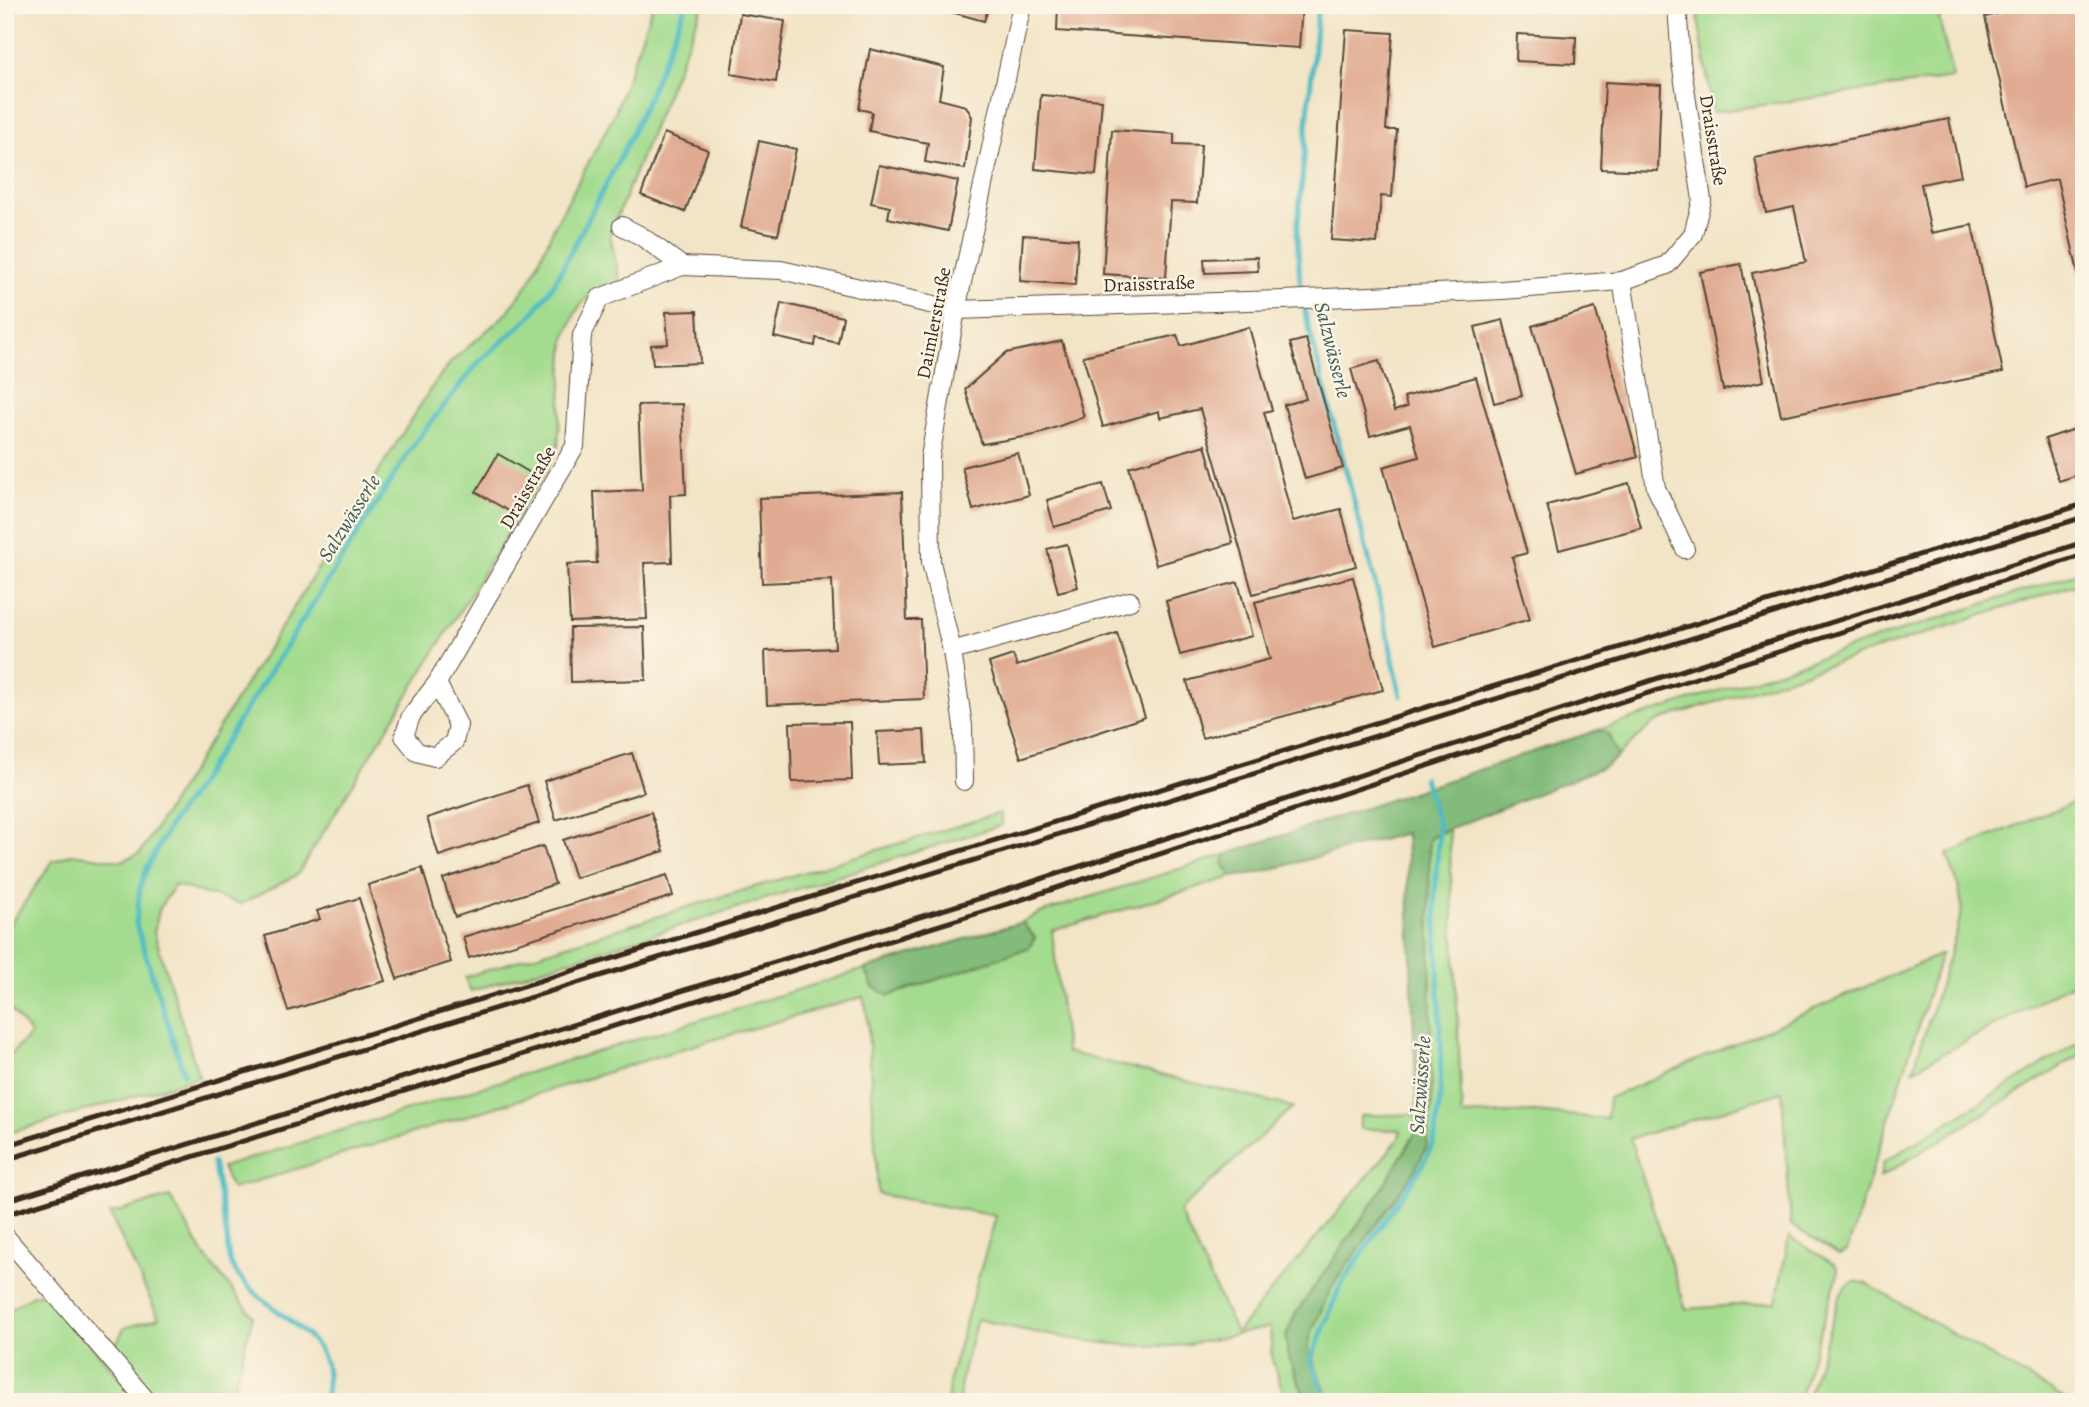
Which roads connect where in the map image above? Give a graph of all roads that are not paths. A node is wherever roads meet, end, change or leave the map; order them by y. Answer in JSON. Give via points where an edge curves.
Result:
{"nodes":[{"id":1,"x":1022,"y":5,"type":"edge"},
{"id":2,"x":1677,"y":5,"type":"edge"},
{"id":3,"x":622,"y":226,"type":"dead end"},
{"id":4,"x":682,"y":266,"type":"junction"},
{"id":5,"x":1622,"y":281,"type":"junction"},
{"id":6,"x":956,"y":310,"type":"junction"},
{"id":7,"x":1685,"y":549,"type":"dead end"},
{"id":8,"x":1130,"y":601,"type":"dead end"},
{"id":9,"x":952,"y":651,"type":"junction"},
{"id":10,"x":437,"y":683,"type":"dead end"},
{"id":11,"x":964,"y":781,"type":"dead end"},
{"id":12,"x":5,"y":1236,"type":"edge"},
{"id":13,"x":148,"y":1402,"type":"edge"}],
"edges":[{"from":1,"to":6,"type":"street","name":"Daimlerstraße"},
{"from":2,"to":5,"type":"street","name":"Draisstraße","via":[[1702,200],[1693,234],[1667,265]]},
{"from":3,"to":4,"type":"street"},
{"from":4,"to":6,"type":"street","name":"Draisstraße","via":[[781,270]]},
{"from":4,"to":10,"type":"street","name":"Draisstraße","via":[[600,298],[582,335],[575,446]]},
{"from":5,"to":6,"type":"street","name":"Draisstraße","via":[[1283,300]]},
{"from":5,"to":7,"type":"street","via":[[1656,488]]},
{"from":6,"to":9,"type":"street","name":"Daimlerstraße","via":[[930,457],[931,562]]},
{"from":8,"to":9,"type":"street"},
{"from":9,"to":11,"type":"street","name":"Daimlerstraße","via":[[963,726]]},
{"from":12,"to":13,"type":"street"}]}
